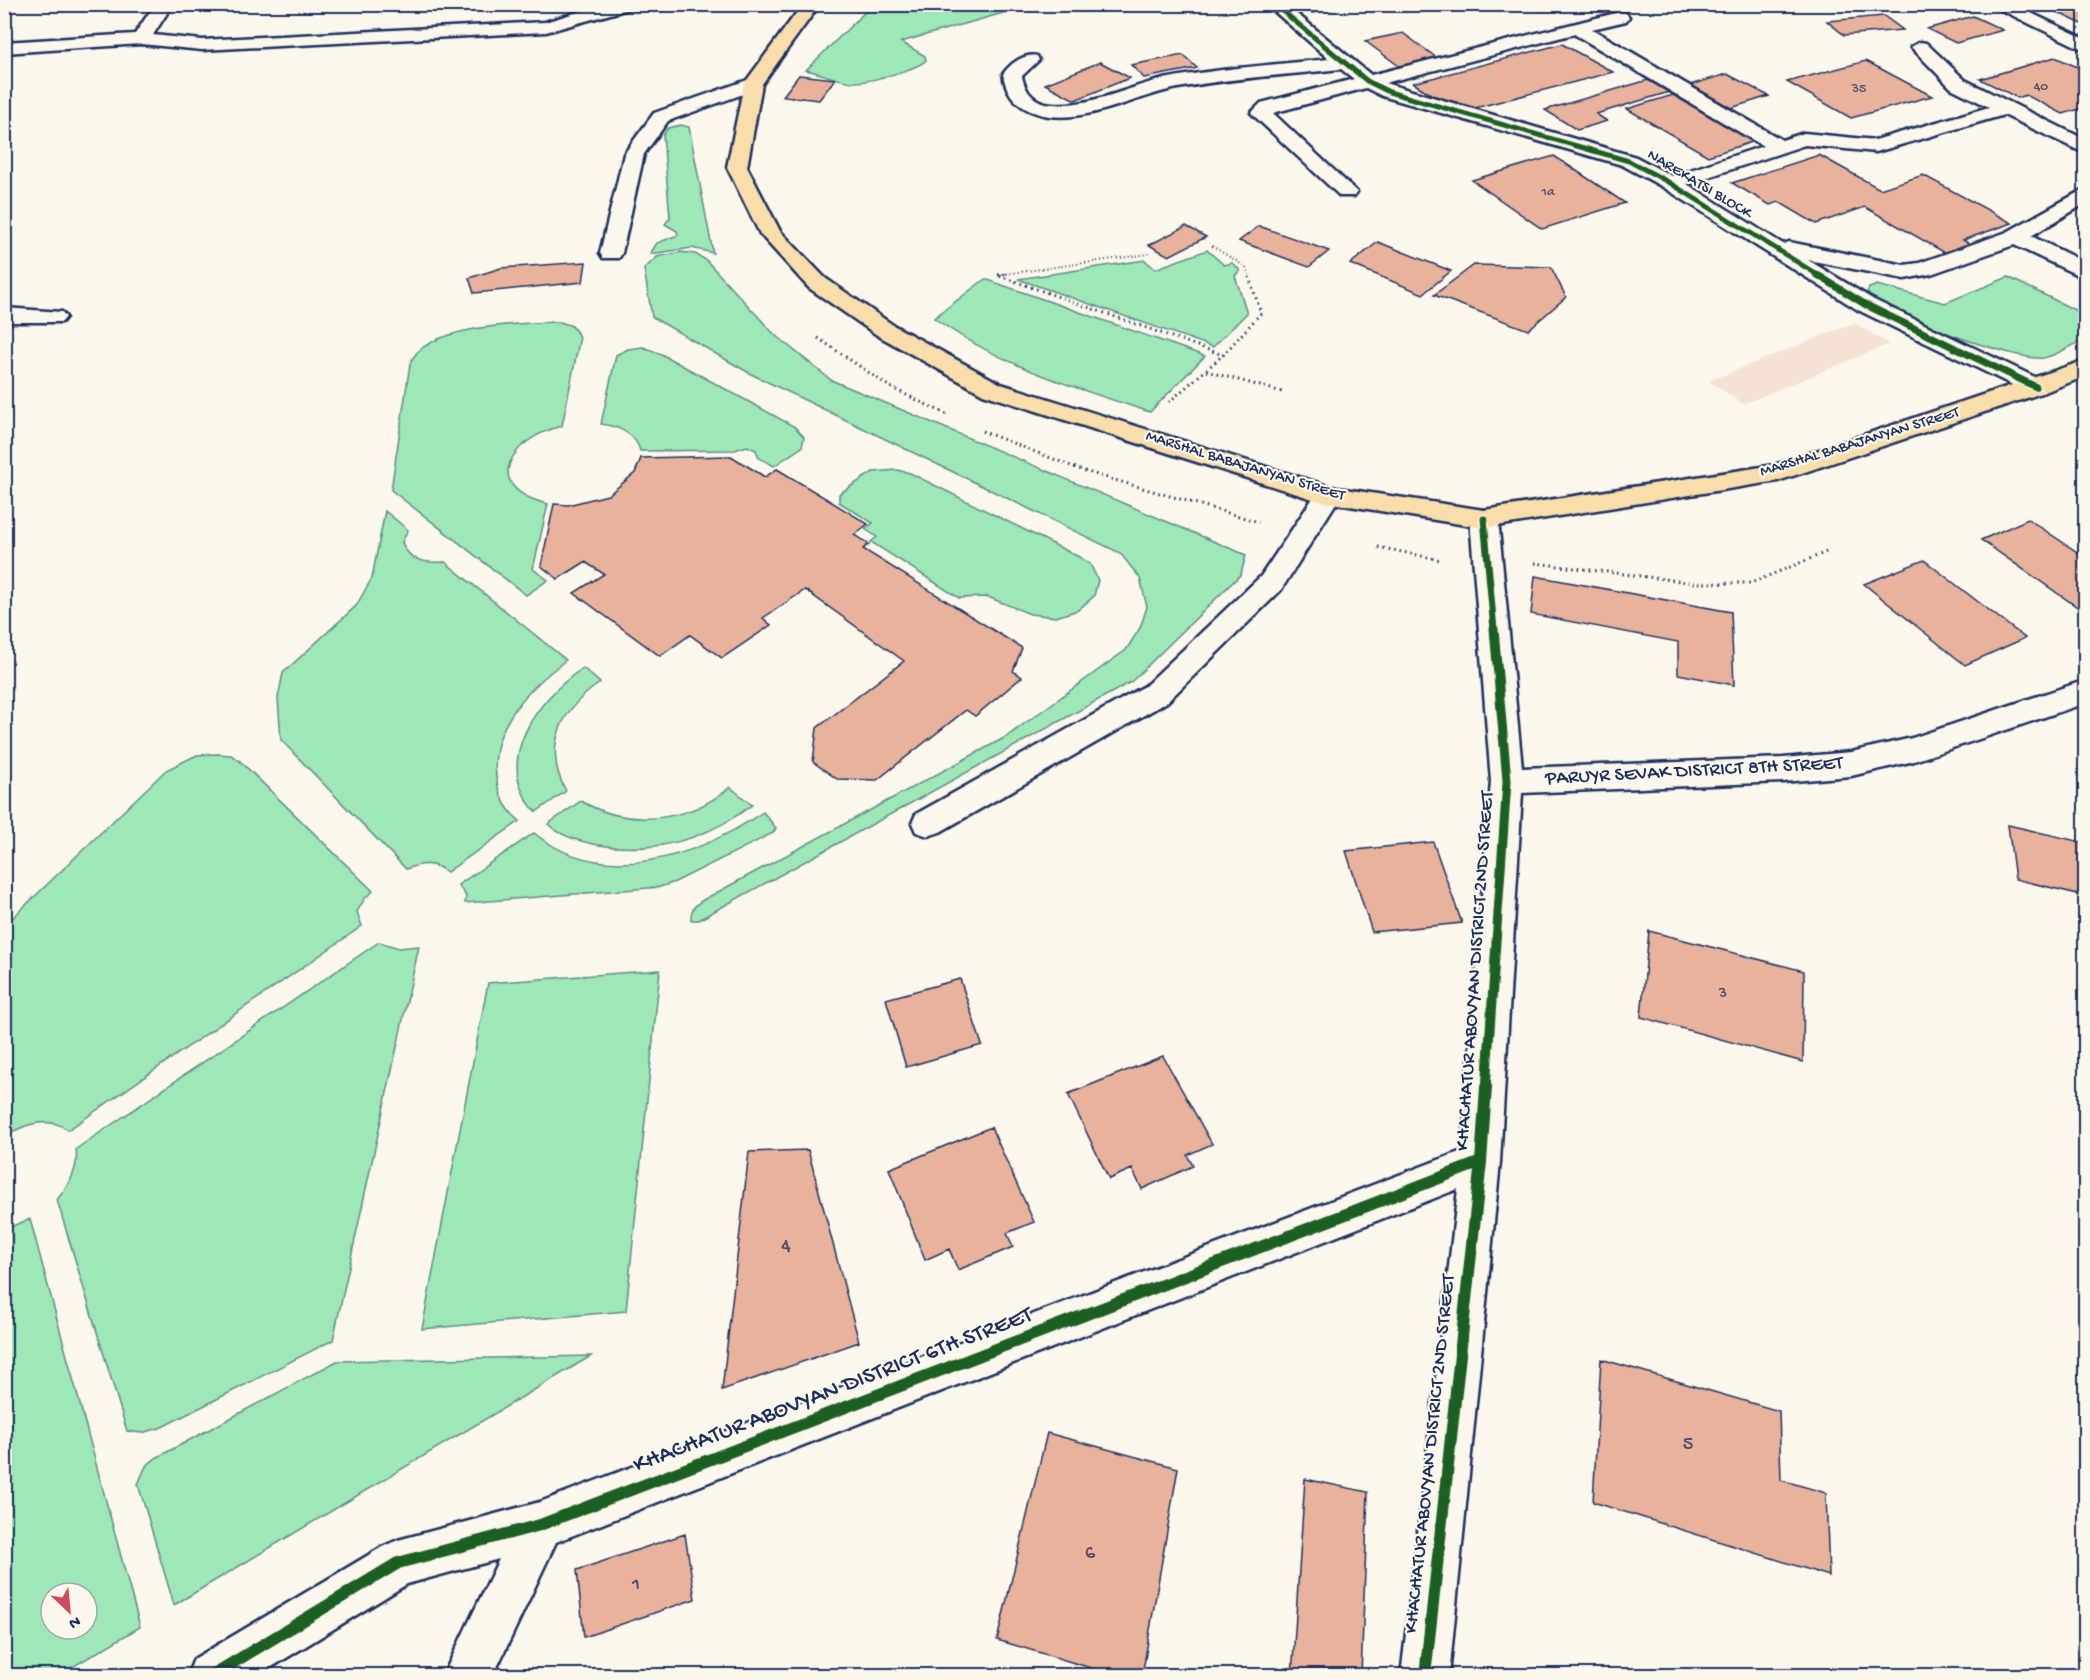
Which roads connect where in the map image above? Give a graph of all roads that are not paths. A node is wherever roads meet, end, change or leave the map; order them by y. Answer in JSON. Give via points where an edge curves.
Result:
{"nodes":[{"id":1,"x":168,"y":4,"type":"edge"},
{"id":2,"x":626,"y":4,"type":"edge"},
{"id":3,"x":813,"y":4,"type":"edge"},
{"id":4,"x":1077,"y":4,"type":"edge"},
{"id":5,"x":1092,"y":4,"type":"edge"},
{"id":6,"x":1274,"y":4,"type":"edge"},
{"id":7,"x":1997,"y":4,"type":"edge"},
{"id":8,"x":1620,"y":17,"type":"dead end"},
{"id":9,"x":1577,"y":28,"type":"junction"},
{"id":10,"x":141,"y":39,"type":"junction"},
{"id":11,"x":2085,"y":46,"type":"edge"},
{"id":12,"x":1920,"y":47,"type":"dead end"},
{"id":13,"x":4,"y":48,"type":"edge"},
{"id":14,"x":1030,"y":60,"type":"dead end"},
{"id":15,"x":1346,"y":63,"type":"junction"},
{"id":16,"x":1367,"y":81,"type":"junction"},
{"id":17,"x":753,"y":84,"type":"junction"},
{"id":18,"x":2006,"y":108,"type":"junction"},
{"id":19,"x":1780,"y":147,"type":"junction"},
{"id":20,"x":2085,"y":148,"type":"edge"},
{"id":21,"x":1670,"y":183,"type":"junction"},
{"id":22,"x":1347,"y":192,"type":"dead end"},
{"id":23,"x":2085,"y":194,"type":"edge"},
{"id":24,"x":2015,"y":237,"type":"junction"},
{"id":25,"x":1770,"y":245,"type":"junction"},
{"id":26,"x":611,"y":253,"type":"dead end"},
{"id":27,"x":2085,"y":272,"type":"edge"},
{"id":28,"x":4,"y":315,"type":"edge"},
{"id":29,"x":54,"y":317,"type":"dead end"},
{"id":30,"x":2085,"y":367,"type":"edge"},
{"id":31,"x":2036,"y":387,"type":"junction"},
{"id":32,"x":1328,"y":495,"type":"junction"},
{"id":33,"x":1484,"y":519,"type":"junction"},
{"id":34,"x":2085,"y":691,"type":"edge"},
{"id":35,"x":1507,"y":782,"type":"junction"},
{"id":36,"x":928,"y":823,"type":"dead end"},
{"id":37,"x":1480,"y":1162,"type":"junction"},
{"id":38,"x":540,"y":1525,"type":"junction"},
{"id":39,"x":211,"y":1676,"type":"edge"},
{"id":40,"x":467,"y":1676,"type":"edge"},
{"id":41,"x":1425,"y":1676,"type":"edge"}],
"edges":[{"from":1,"to":10,"type":"street"},
{"from":2,"to":10,"type":"street","via":[[546,27],[202,45]]},
{"from":3,"to":17,"type":"main road","name":"MARSHAL BABAJANYAN STREET"},
{"from":4,"to":5,"type":"street"},
{"from":6,"to":15,"type":"street","name":"NAREKATSI BLOCK"},
{"from":7,"to":11,"type":"street"},
{"from":8,"to":9,"type":"street"},
{"from":9,"to":16,"type":"street"},
{"from":9,"to":19,"type":"street"},
{"from":10,"to":13,"type":"street"},
{"from":12,"to":18,"type":"street","via":[[1958,84]]},
{"from":14,"to":15,"type":"street","via":[[1012,74],[1019,98],[1034,106],[1070,110],[1154,87]]},
{"from":15,"to":16,"type":"street","name":"NAREKATSI BLOCK"},
{"from":16,"to":21,"type":"street","name":"NAREKATSI BLOCK","via":[[1414,101],[1597,150],[1629,161]]},
{"from":16,"to":22,"type":"street","via":[[1268,107],[1261,113]]},
{"from":17,"to":26,"type":"street","via":[[661,117],[634,154]]},
{"from":17,"to":32,"type":"main road","name":"MARSHAL BABAJANYAN STREET","via":[[737,167],[771,234],[827,290],[885,330],[992,389]]},
{"from":18,"to":19,"type":"street","via":[[1876,146],[1804,139]]},
{"from":18,"to":20,"type":"street"},
{"from":19,"to":21,"type":"street"},
{"from":21,"to":25,"type":"street","name":"NAREKATSI BLOCK"},
{"from":23,"to":24,"type":"street"},
{"from":24,"to":25,"type":"street","via":[[1904,272]]},
{"from":24,"to":27,"type":"street"},
{"from":25,"to":31,"type":"street","name":"NAREKATSI BLOCK","via":[[1866,305]]},
{"from":28,"to":29,"type":"street"},
{"from":30,"to":31,"type":"main road","name":"MARSHAL BABAJANYAN STREET"},
{"from":31,"to":33,"type":"main road","name":"MARSHAL BABAJANYAN STREET","via":[[1778,472]]},
{"from":32,"to":33,"type":"main road","name":"MARSHAL BABAJANYAN STREET"},
{"from":32,"to":36,"type":"street","via":[[1271,583],[1156,694]]},
{"from":33,"to":35,"type":"street","name":"KHACHATUR ABOVYAN DISTRICT 2ND STREET"},
{"from":34,"to":35,"type":"street","name":"PARUYR SEVAK DISTRICT 8TH STREET","via":[[1914,750],[1851,764]]},
{"from":35,"to":37,"type":"street","name":"KHACHATUR ABOVYAN DISTRICT 2ND STREET"},
{"from":37,"to":38,"type":"street","name":"KHACHATUR ABOVYAN DISTRICT 6TH STREET"},
{"from":37,"to":41,"type":"street","name":"KHACHATUR ABOVYAN DISTRICT 2ND STREET"},
{"from":38,"to":39,"type":"street","name":"KHACHATUR ABOVYAN DISTRICT 6TH STREET","via":[[398,1563]]},
{"from":38,"to":40,"type":"street"}]}
